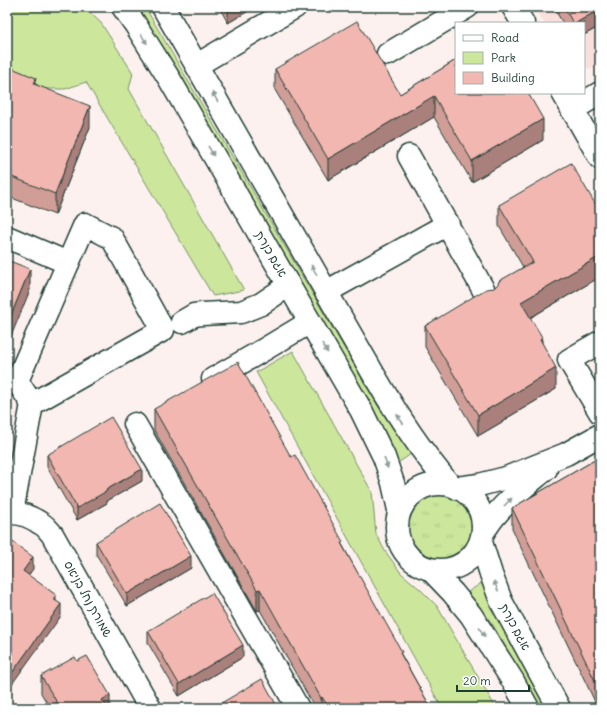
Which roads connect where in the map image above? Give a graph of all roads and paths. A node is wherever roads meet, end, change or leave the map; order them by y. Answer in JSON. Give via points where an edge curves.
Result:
{"nodes":[{"id":1,"x":123,"y":7,"type":"edge"},
{"id":2,"x":163,"y":7,"type":"edge"},
{"id":3,"x":295,"y":7,"type":"edge"},
{"id":4,"x":467,"y":7,"type":"edge"},
{"id":5,"x":513,"y":7,"type":"edge"},
{"id":6,"x":522,"y":22,"type":"edge"},
{"id":7,"x":388,"y":54,"type":"dead end"},
{"id":8,"x":197,"y":65,"type":"junction"},
{"id":9,"x":600,"y":94,"type":"edge"},
{"id":10,"x":568,"y":101,"type":"edge"},
{"id":11,"x":409,"y":156,"type":"dead end"},
{"id":12,"x":600,"y":158,"type":"edge"},
{"id":13,"x":448,"y":224,"type":"junction"},
{"id":14,"x":7,"y":236,"type":"edge"},
{"id":15,"x":68,"y":263,"type":"junction"},
{"id":16,"x":289,"y":285,"type":"junction"},
{"id":17,"x":326,"y":292,"type":"junction"},
{"id":18,"x":488,"y":298,"type":"edge"},
{"id":19,"x":182,"y":322,"type":"dead end"},
{"id":20,"x":310,"y":322,"type":"junction"},
{"id":21,"x":600,"y":342,"type":"edge"},
{"id":22,"x":200,"y":385,"type":"edge"},
{"id":23,"x":32,"y":404,"type":"junction"},
{"id":24,"x":600,"y":412,"type":"edge"},
{"id":25,"x":136,"y":424,"type":"dead end"},
{"id":26,"x":600,"y":435,"type":"edge"},
{"id":27,"x":566,"y":454,"type":"junction"},
{"id":28,"x":453,"y":486,"type":"junction"},
{"id":29,"x":399,"y":510,"type":"junction"},
{"id":30,"x":10,"y":513,"type":"edge"},
{"id":31,"x":482,"y":537,"type":"junction"},
{"id":32,"x":431,"y":570,"type":"junction"},
{"id":33,"x":527,"y":707,"type":"edge"},
{"id":34,"x":150,"y":708,"type":"edge"},
{"id":35,"x":298,"y":708,"type":"edge"},
{"id":36,"x":559,"y":708,"type":"edge"}],
"edges":[{"from":1,"to":16,"type":"street","name":"אגם כנרת","one_way":true,"via":[[170,80]]},
{"from":2,"to":8,"type":"street"},
{"from":3,"to":8,"type":"street"},
{"from":4,"to":7,"type":"street"},
{"from":5,"to":6,"type":"street"},
{"from":17,"to":8,"type":"street","one_way":true},
{"from":9,"to":10,"type":"street"},
{"from":10,"to":12,"type":"street"},
{"from":11,"to":13,"type":"street"},
{"from":13,"to":17,"type":"street"},
{"from":13,"to":18,"type":"street"},
{"from":14,"to":15,"type":"street"},
{"from":15,"to":23,"type":"street","via":[[17,381]]},
{"from":15,"to":23,"type":"street","via":[[85,224],[112,238],[163,330]]},
{"from":16,"to":19,"type":"street","via":[[260,304],[241,312],[194,315]]},
{"from":16,"to":20,"type":"street","name":"אגם כנרת"},
{"from":28,"to":17,"type":"street","one_way":true,"via":[[434,466],[398,416]]},
{"from":20,"to":22,"type":"street"},
{"from":20,"to":29,"type":"street","name":"אגם כנרת","one_way":true,"via":[[361,410],[384,457]]},
{"from":21,"to":24,"type":"street","via":[[569,360]]},
{"from":23,"to":30,"type":"street"},
{"from":25,"to":35,"type":"street"},
{"from":26,"to":27,"type":"street"},
{"from":27,"to":28,"type":"street","via":[[506,478],[479,485]]},
{"from":31,"to":27,"type":"street","one_way":true,"via":[[494,516],[520,490]]},
{"from":28,"to":29,"type":"street","via":[[424,486],[414,491]]},
{"from":28,"to":31,"type":"street","via":[[462,489],[480,510],[483,521]]},
{"from":29,"to":32,"type":"street","via":[[396,522],[397,536],[402,549],[411,560]]},
{"from":30,"to":34,"type":"street","name":"שמורת נחל בניאס","via":[[25,515],[42,523],[52,534]]},
{"from":31,"to":32,"type":"street","via":[[474,553],[464,563],[451,569]]},
{"from":36,"to":31,"type":"street","name":"אגם כנרת","one_way":true,"via":[[501,601]]},
{"from":32,"to":33,"type":"street","one_way":true,"via":[[471,615],[510,674]]}]}
